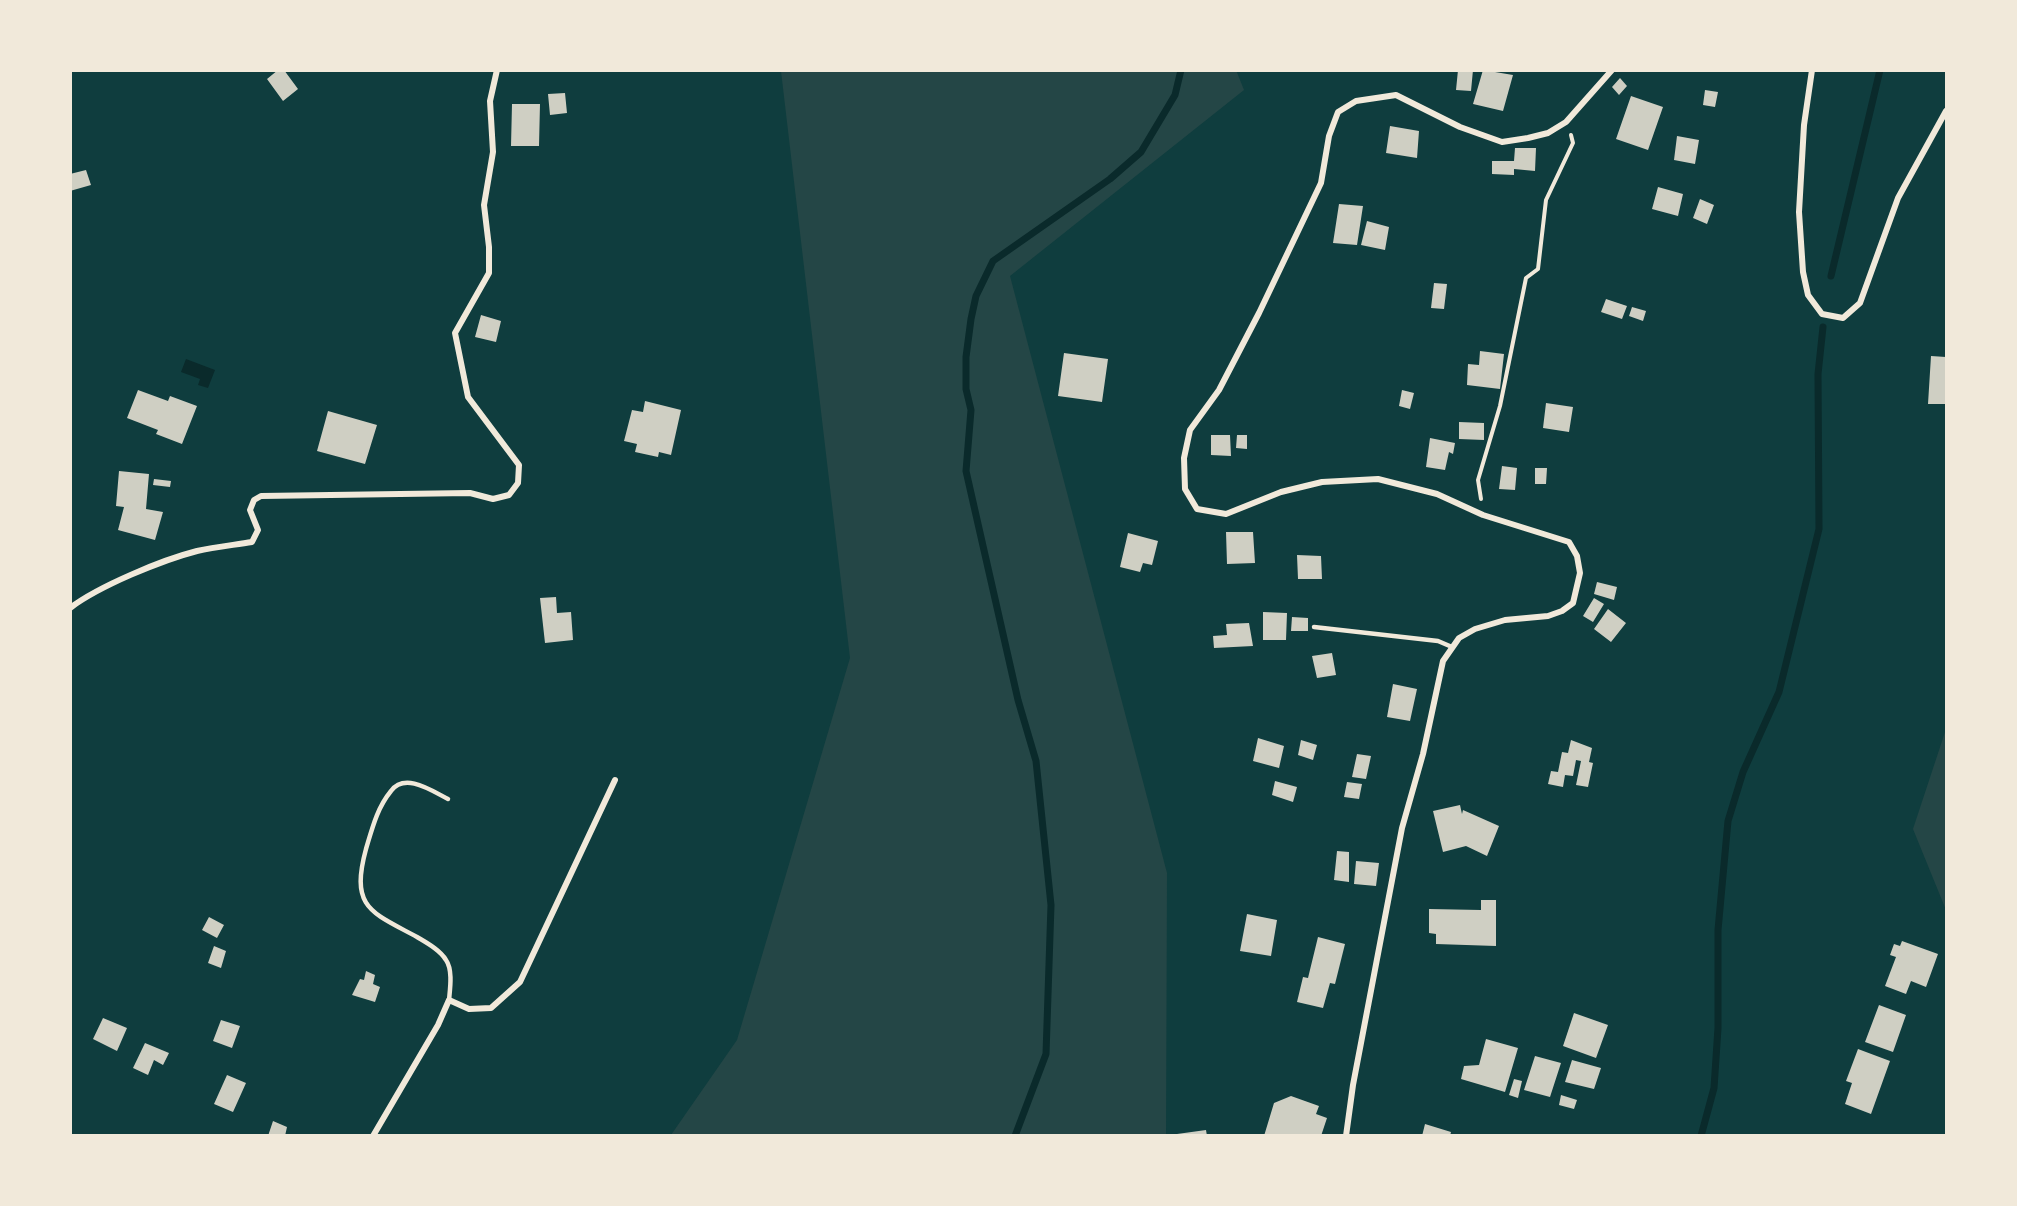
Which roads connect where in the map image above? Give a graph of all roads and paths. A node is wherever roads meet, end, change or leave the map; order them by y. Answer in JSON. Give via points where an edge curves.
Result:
{"nodes":[{"id":1,"x":497,"y":70,"type":"edge"},
{"id":2,"x":1612,"y":70,"type":"edge"},
{"id":3,"x":1812,"y":70,"type":"edge"},
{"id":4,"x":1947,"y":111,"type":"edge"},
{"id":5,"x":1568,"y":119,"type":"junction"},
{"id":6,"x":1483,"y":515,"type":"junction"},
{"id":7,"x":70,"y":608,"type":"edge"},
{"id":8,"x":1314,"y":627,"type":"dead end"},
{"id":9,"x":1452,"y":647,"type":"junction"},
{"id":10,"x":615,"y":780,"type":"dead end"},
{"id":11,"x":448,"y":799,"type":"dead end"},
{"id":12,"x":449,"y":1000,"type":"junction"},
{"id":13,"x":373,"y":1136,"type":"edge"},
{"id":14,"x":1346,"y":1136,"type":"edge"}],
"edges":[{"from":1,"to":7,"type":"street","via":[[490,101],[493,152],[483,206],[489,273],[455,333],[468,397],[519,465],[518,483],[508,495],[493,499],[471,493],[261,496],[254,500],[250,510],[258,530],[252,542],[196,552],[161,564],[84,597]]},
{"from":2,"to":5,"type":"street"},
{"from":3,"to":4,"type":"street","via":[[1799,212],[1808,295],[1822,314],[1843,318],[1860,303],[1898,198]]},
{"from":5,"to":6,"type":"path","via":[[1573,143],[1546,200],[1538,269],[1526,278],[1500,406],[1478,480]]},
{"from":5,"to":6,"type":"street","via":[[1548,133],[1502,142],[1460,127],[1396,95],[1356,101],[1338,112],[1321,183],[1260,313],[1219,390],[1190,430],[1184,458],[1185,489],[1197,508],[1226,514],[1281,492],[1322,482],[1378,479],[1437,494]]},
{"from":6,"to":9,"type":"street","via":[[1569,542],[1580,573],[1577,586],[1573,603],[1562,611],[1475,629]]},
{"from":8,"to":9,"type":"lane","via":[[1438,641]]},
{"from":9,"to":14,"type":"street","via":[[1443,661],[1402,828]]},
{"from":10,"to":12,"type":"street","via":[[520,982],[491,1008],[469,1009]]},
{"from":11,"to":12,"type":"lane","via":[[417,784],[404,782],[394,786],[375,818],[359,885],[362,898],[376,915],[429,944],[447,960]]},
{"from":12,"to":13,"type":"street"}]}
